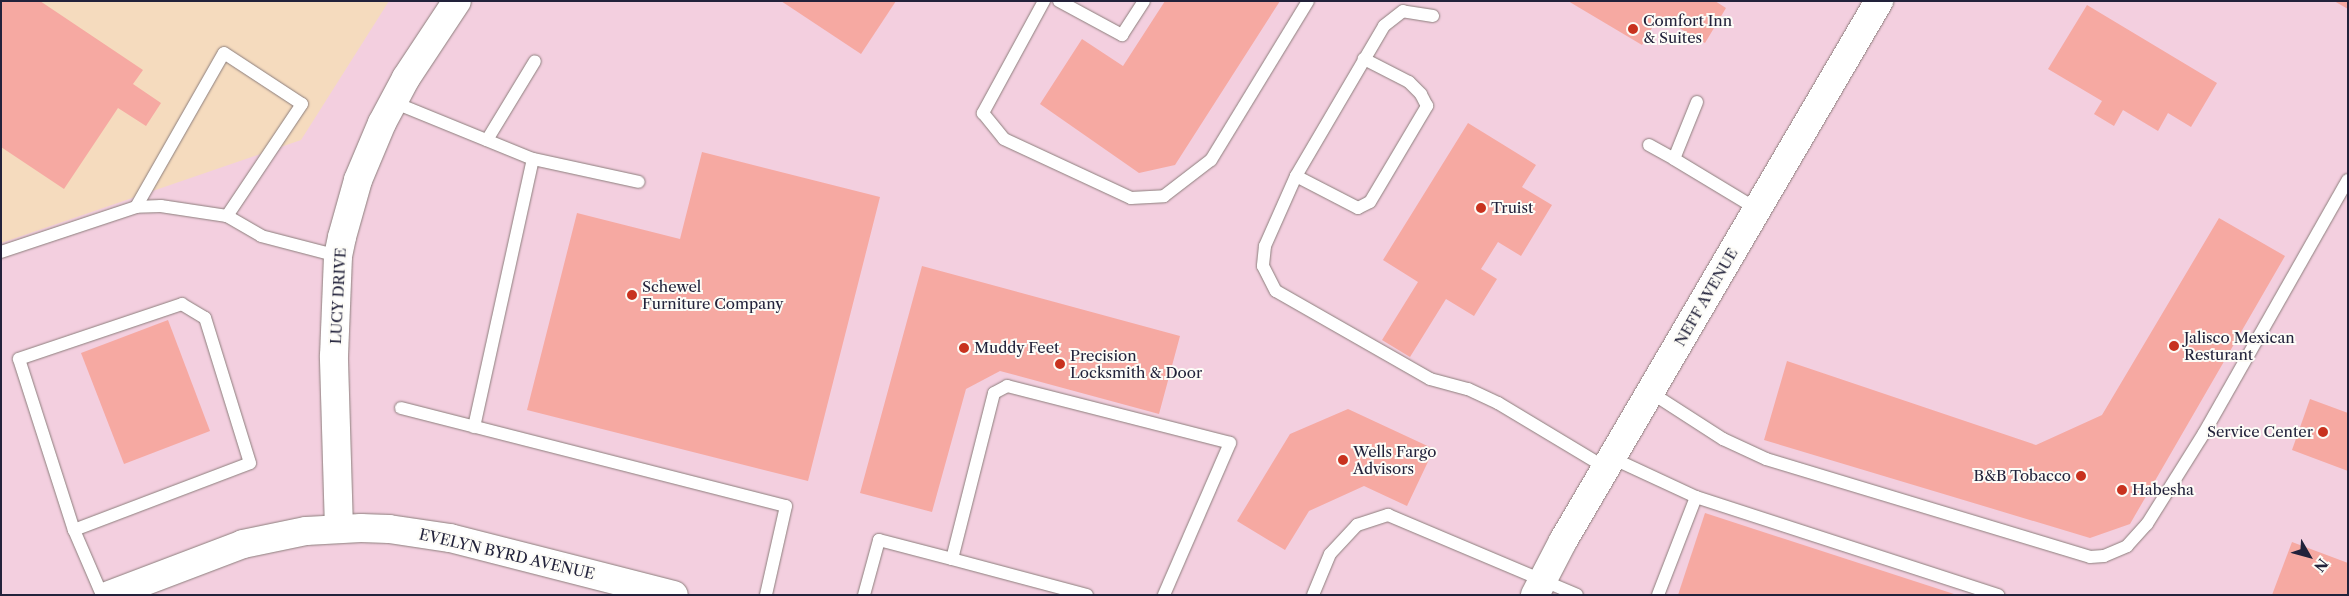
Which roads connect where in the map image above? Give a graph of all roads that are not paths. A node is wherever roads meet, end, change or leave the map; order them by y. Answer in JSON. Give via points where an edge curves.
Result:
{"nodes":[{"id":1,"x":457,"y":1,"type":"edge"},
{"id":2,"x":1044,"y":1,"type":"edge"},
{"id":3,"x":1059,"y":1,"type":"edge"},
{"id":4,"x":1144,"y":1,"type":"edge"},
{"id":5,"x":1308,"y":1,"type":"edge"},
{"id":6,"x":1879,"y":1,"type":"edge"},
{"id":7,"x":1433,"y":16,"type":"dead end"},
{"id":8,"x":1364,"y":59,"type":"junction"},
{"id":9,"x":535,"y":61,"type":"dead end"},
{"id":10,"x":393,"y":102,"type":"junction"},
{"id":11,"x":1697,"y":102,"type":"dead end"},
{"id":12,"x":487,"y":140,"type":"junction"},
{"id":13,"x":1649,"y":145,"type":"dead end"},
{"id":14,"x":533,"y":159,"type":"junction"},
{"id":15,"x":1674,"y":159,"type":"junction"},
{"id":16,"x":1296,"y":176,"type":"junction"},
{"id":17,"x":2348,"y":180,"type":"edge"},
{"id":18,"x":639,"y":182,"type":"dead end"},
{"id":19,"x":136,"y":207,"type":"junction"},
{"id":20,"x":1757,"y":210,"type":"junction"},
{"id":21,"x":228,"y":216,"type":"junction"},
{"id":22,"x":1,"y":252,"type":"edge"},
{"id":23,"x":338,"y":256,"type":"junction"},
{"id":24,"x":1650,"y":392,"type":"junction"},
{"id":25,"x":401,"y":408,"type":"dead end"},
{"id":26,"x":474,"y":427,"type":"junction"},
{"id":27,"x":1609,"y":463,"type":"junction"},
{"id":28,"x":1696,"y":497,"type":"junction"},
{"id":29,"x":339,"y":529,"type":"junction"},
{"id":30,"x":74,"y":530,"type":"junction"},
{"id":31,"x":952,"y":559,"type":"junction"},
{"id":32,"x":1539,"y":588,"type":"edge"},
{"id":33,"x":102,"y":595,"type":"edge"},
{"id":34,"x":109,"y":595,"type":"edge"},
{"id":35,"x":674,"y":595,"type":"edge"},
{"id":36,"x":766,"y":595,"type":"edge"},
{"id":37,"x":864,"y":595,"type":"edge"},
{"id":38,"x":1087,"y":595,"type":"edge"},
{"id":39,"x":1164,"y":595,"type":"edge"},
{"id":40,"x":1313,"y":595,"type":"edge"},
{"id":41,"x":1577,"y":595,"type":"edge"},
{"id":42,"x":1658,"y":595,"type":"edge"},
{"id":43,"x":1998,"y":595,"type":"edge"}],
"edges":[{"from":1,"to":10,"type":"street","name":"LUCY DRIVE"},
{"from":2,"to":5,"type":"lane","via":[[983,113],[1004,139],[1131,198],[1164,196],[1211,160]]},
{"from":3,"to":4,"type":"lane","via":[[1122,35]]},
{"from":6,"to":20,"type":"street","name":"NEFF AVENUE"},
{"from":7,"to":8,"type":"lane","via":[[1403,11],[1384,26]]},
{"from":8,"to":16,"type":"lane"},
{"from":8,"to":16,"type":"lane","via":[[1409,82],[1421,94],[1426,106],[1422,114],[1370,202],[1358,208]]},
{"from":9,"to":12,"type":"lane"},
{"from":10,"to":12,"type":"lane"},
{"from":10,"to":23,"type":"street","name":"LUCY DRIVE","via":[[358,180]]},
{"from":11,"to":15,"type":"lane"},
{"from":12,"to":14,"type":"lane"},
{"from":13,"to":15,"type":"lane"},
{"from":14,"to":18,"type":"lane"},
{"from":14,"to":26,"type":"lane"},
{"from":15,"to":20,"type":"lane"},
{"from":16,"to":27,"type":"lane","via":[[1265,246],[1263,266],[1276,290],[1430,379],[1468,389],[1498,403]]},
{"from":17,"to":24,"type":"lane","via":[[2204,433],[2148,524],[2127,546],[2104,556],[2090,557],[1766,459],[1722,438]]},
{"from":19,"to":21,"type":"lane","via":[[161,206]]},
{"from":19,"to":21,"type":"lane","via":[[224,54],[302,104]]},
{"from":19,"to":22,"type":"lane"},
{"from":20,"to":24,"type":"street","name":"NEFF AVENUE"},
{"from":21,"to":23,"type":"lane","via":[[261,236]]},
{"from":23,"to":29,"type":"street","name":"LUCY DRIVE","via":[[334,356]]},
{"from":24,"to":27,"type":"street","name":"NEFF AVENUE"},
{"from":25,"to":26,"type":"lane"},
{"from":26,"to":36,"type":"lane","via":[[786,506]]},
{"from":27,"to":28,"type":"lane"},
{"from":27,"to":32,"type":"street","name":"NEFF AVENUE"},
{"from":28,"to":42,"type":"lane"},
{"from":28,"to":43,"type":"lane"},
{"from":29,"to":34,"type":"street","name":"EVELYN BYRD AVENUE","via":[[243,544]]},
{"from":29,"to":35,"type":"street","name":"EVELYN BYRD AVENUE","via":[[389,529],[450,538]]},
{"from":30,"to":30,"type":"lane","via":[[19,359],[182,304],[205,318],[250,463]]},
{"from":30,"to":33,"type":"lane"},
{"from":31,"to":37,"type":"lane","via":[[879,540]]},
{"from":31,"to":38,"type":"lane"},
{"from":31,"to":39,"type":"lane","via":[[994,393],[1007,386],[1230,443]]},
{"from":32,"to":40,"type":"lane","via":[[1388,515],[1357,526],[1330,554]]},
{"from":32,"to":41,"type":"lane"}]}
